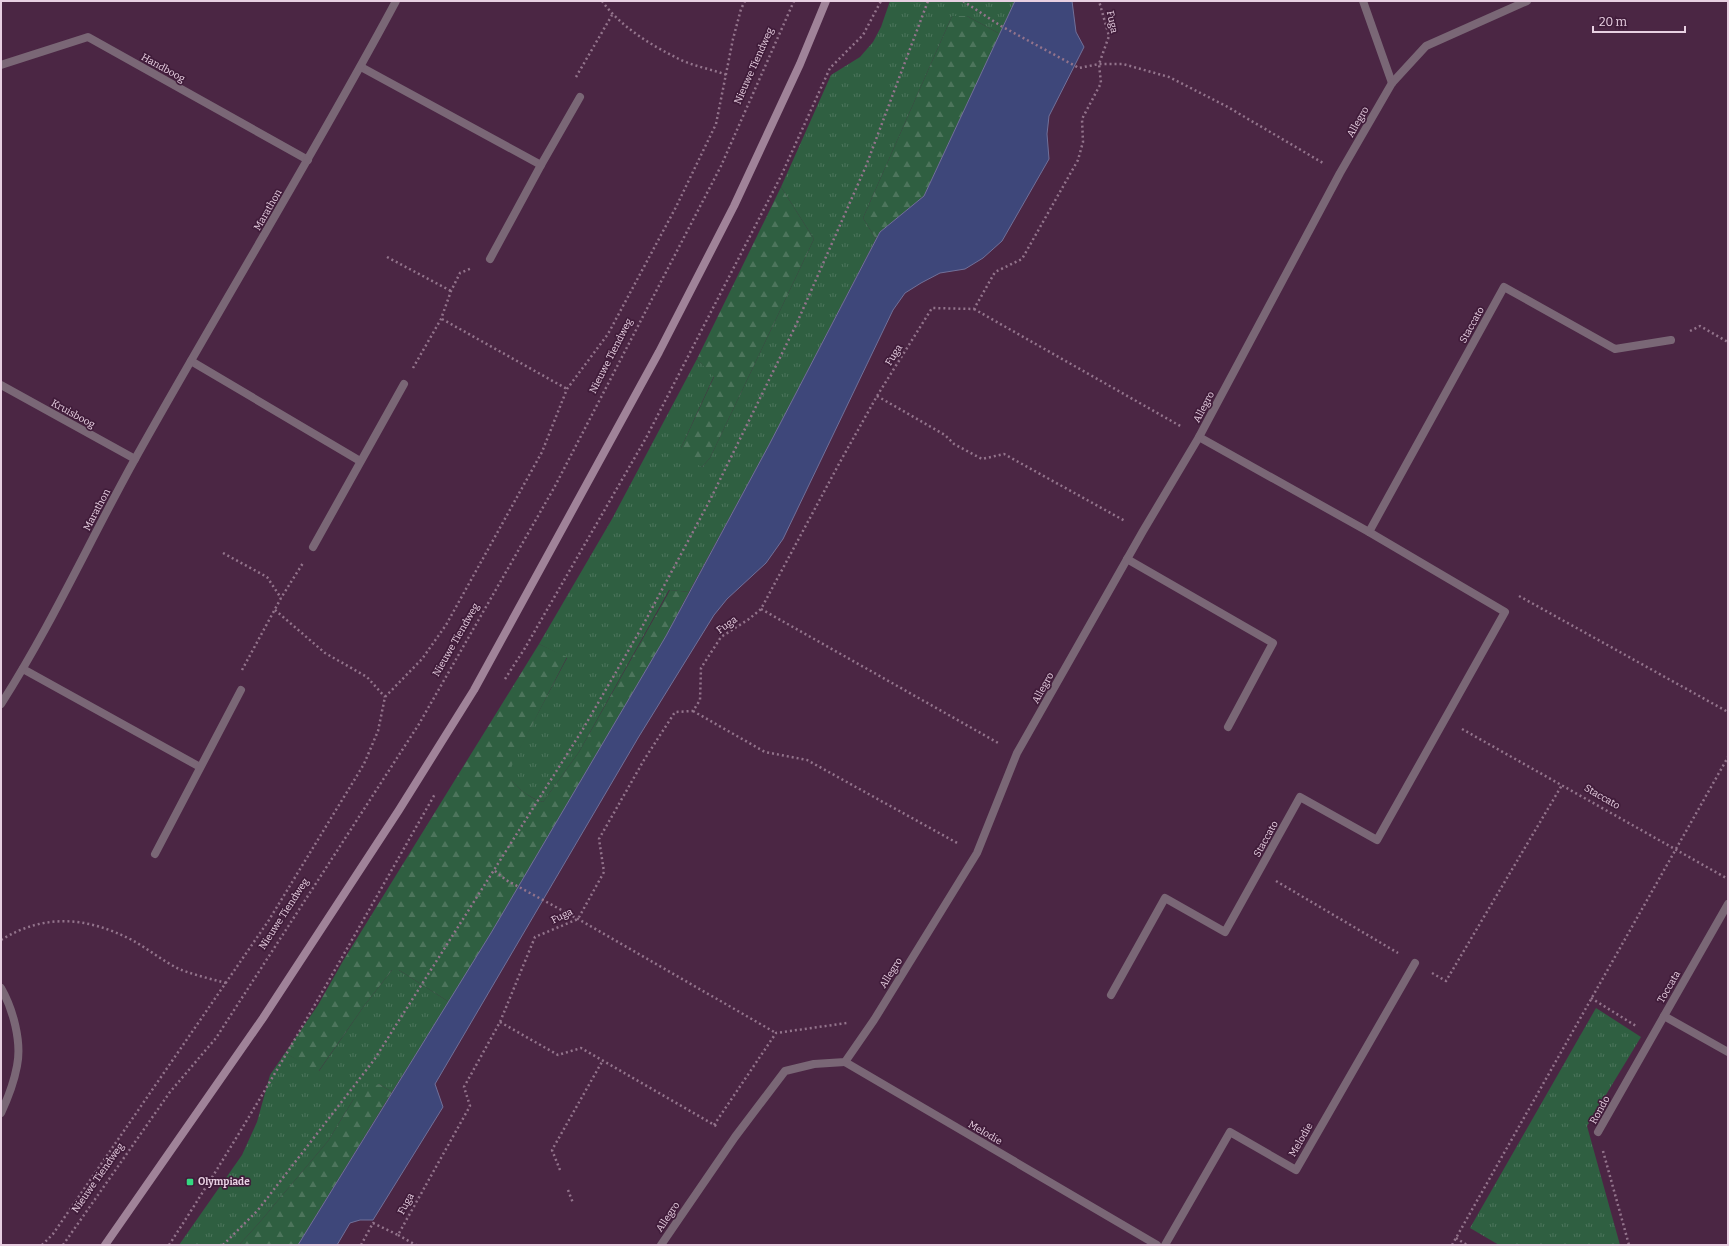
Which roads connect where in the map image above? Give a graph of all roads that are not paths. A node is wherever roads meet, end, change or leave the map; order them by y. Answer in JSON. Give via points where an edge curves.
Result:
{"nodes":[{"id":1,"x":396,"y":1,"type":"edge"},
{"id":2,"x":826,"y":1,"type":"edge"},
{"id":3,"x":1363,"y":1,"type":"edge"},
{"id":4,"x":1527,"y":1,"type":"edge"},
{"id":5,"x":1,"y":65,"type":"edge"},
{"id":6,"x":361,"y":67,"type":"junction"},
{"id":7,"x":1392,"y":83,"type":"junction"},
{"id":8,"x":580,"y":97,"type":"road end"},
{"id":9,"x":308,"y":160,"type":"junction"},
{"id":10,"x":541,"y":165,"type":"junction"},
{"id":11,"x":490,"y":259,"type":"road end"},
{"id":12,"x":1671,"y":340,"type":"road end"},
{"id":13,"x":191,"y":362,"type":"junction"},
{"id":14,"x":404,"y":384,"type":"road end"},
{"id":15,"x":1,"y":385,"type":"edge"},
{"id":16,"x":1199,"y":437,"type":"junction"},
{"id":17,"x":135,"y":459,"type":"junction"},
{"id":18,"x":360,"y":461,"type":"junction"},
{"id":19,"x":1369,"y":532,"type":"junction"},
{"id":20,"x":312,"y":547,"type":"road end"},
{"id":21,"x":1127,"y":558,"type":"junction"},
{"id":22,"x":24,"y":669,"type":"junction"},
{"id":23,"x":241,"y":690,"type":"road end"},
{"id":24,"x":1,"y":704,"type":"edge"},
{"id":25,"x":1228,"y":727,"type":"dead end"},
{"id":26,"x":200,"y":767,"type":"junction"},
{"id":27,"x":155,"y":854,"type":"dead end"},
{"id":28,"x":1728,"y":904,"type":"edge"},
{"id":29,"x":1415,"y":963,"type":"road end"},
{"id":30,"x":1,"y":988,"type":"edge"},
{"id":31,"x":1112,"y":995,"type":"dead end"},
{"id":32,"x":1664,"y":1016,"type":"junction"},
{"id":33,"x":1728,"y":1052,"type":"edge"},
{"id":34,"x":845,"y":1062,"type":"junction"},
{"id":35,"x":1,"y":1113,"type":"edge"},
{"id":36,"x":1598,"y":1132,"type":"road end"},
{"id":37,"x":105,"y":1245,"type":"edge"},
{"id":38,"x":661,"y":1245,"type":"edge"},
{"id":39,"x":1157,"y":1245,"type":"edge"},
{"id":40,"x":1165,"y":1245,"type":"edge"}],
"edges":[{"from":1,"to":6,"type":"street","name":"Marathon"},
{"from":2,"to":37,"type":"street","via":[[800,64],[734,206],[681,310],[474,690],[263,1018]]},
{"from":3,"to":7,"type":"street"},
{"from":4,"to":7,"type":"street","name":"Allegro","via":[[1426,46]]},
{"from":5,"to":9,"type":"street","name":"Handboog","via":[[88,37]]},
{"from":6,"to":9,"type":"street","name":"Marathon"},
{"from":6,"to":10,"type":"street"},
{"from":7,"to":16,"type":"street","name":"Allegro","via":[[1340,173]]},
{"from":8,"to":10,"type":"street"},
{"from":9,"to":13,"type":"street","name":"Marathon"},
{"from":10,"to":11,"type":"street"},
{"from":12,"to":19,"type":"street","name":"Staccato","via":[[1615,349],[1504,287]]},
{"from":13,"to":17,"type":"street","name":"Marathon"},
{"from":13,"to":18,"type":"street"},
{"from":14,"to":18,"type":"street"},
{"from":15,"to":17,"type":"street","name":"Kruisboog"},
{"from":16,"to":19,"type":"street"},
{"from":16,"to":21,"type":"street","name":"Allegro"},
{"from":17,"to":22,"type":"street","name":"Marathon"},
{"from":18,"to":20,"type":"street"},
{"from":19,"to":31,"type":"street","name":"Staccato","via":[[1505,612],[1446,719],[1377,840],[1300,797],[1225,932],[1165,898]]},
{"from":21,"to":25,"type":"street","via":[[1273,643]]},
{"from":21,"to":34,"type":"street","name":"Allegro","via":[[1017,753],[977,853]]},
{"from":22,"to":24,"type":"street","name":"Marathon"},
{"from":22,"to":26,"type":"street"},
{"from":23,"to":26,"type":"street"},
{"from":26,"to":27,"type":"street"},
{"from":28,"to":32,"type":"street","name":"Toccata"},
{"from":29,"to":40,"type":"street","name":"Melodie","via":[[1296,1170],[1230,1132]]},
{"from":30,"to":35,"type":"street","via":[[8,1001],[17,1034],[18,1065]]},
{"from":32,"to":33,"type":"street","name":"Toccata"},
{"from":32,"to":36,"type":"street","name":"Rondo"},
{"from":34,"to":38,"type":"street","name":"Allegro","via":[[814,1064],[785,1071],[735,1137]]},
{"from":34,"to":39,"type":"street","name":"Melodie"}]}
